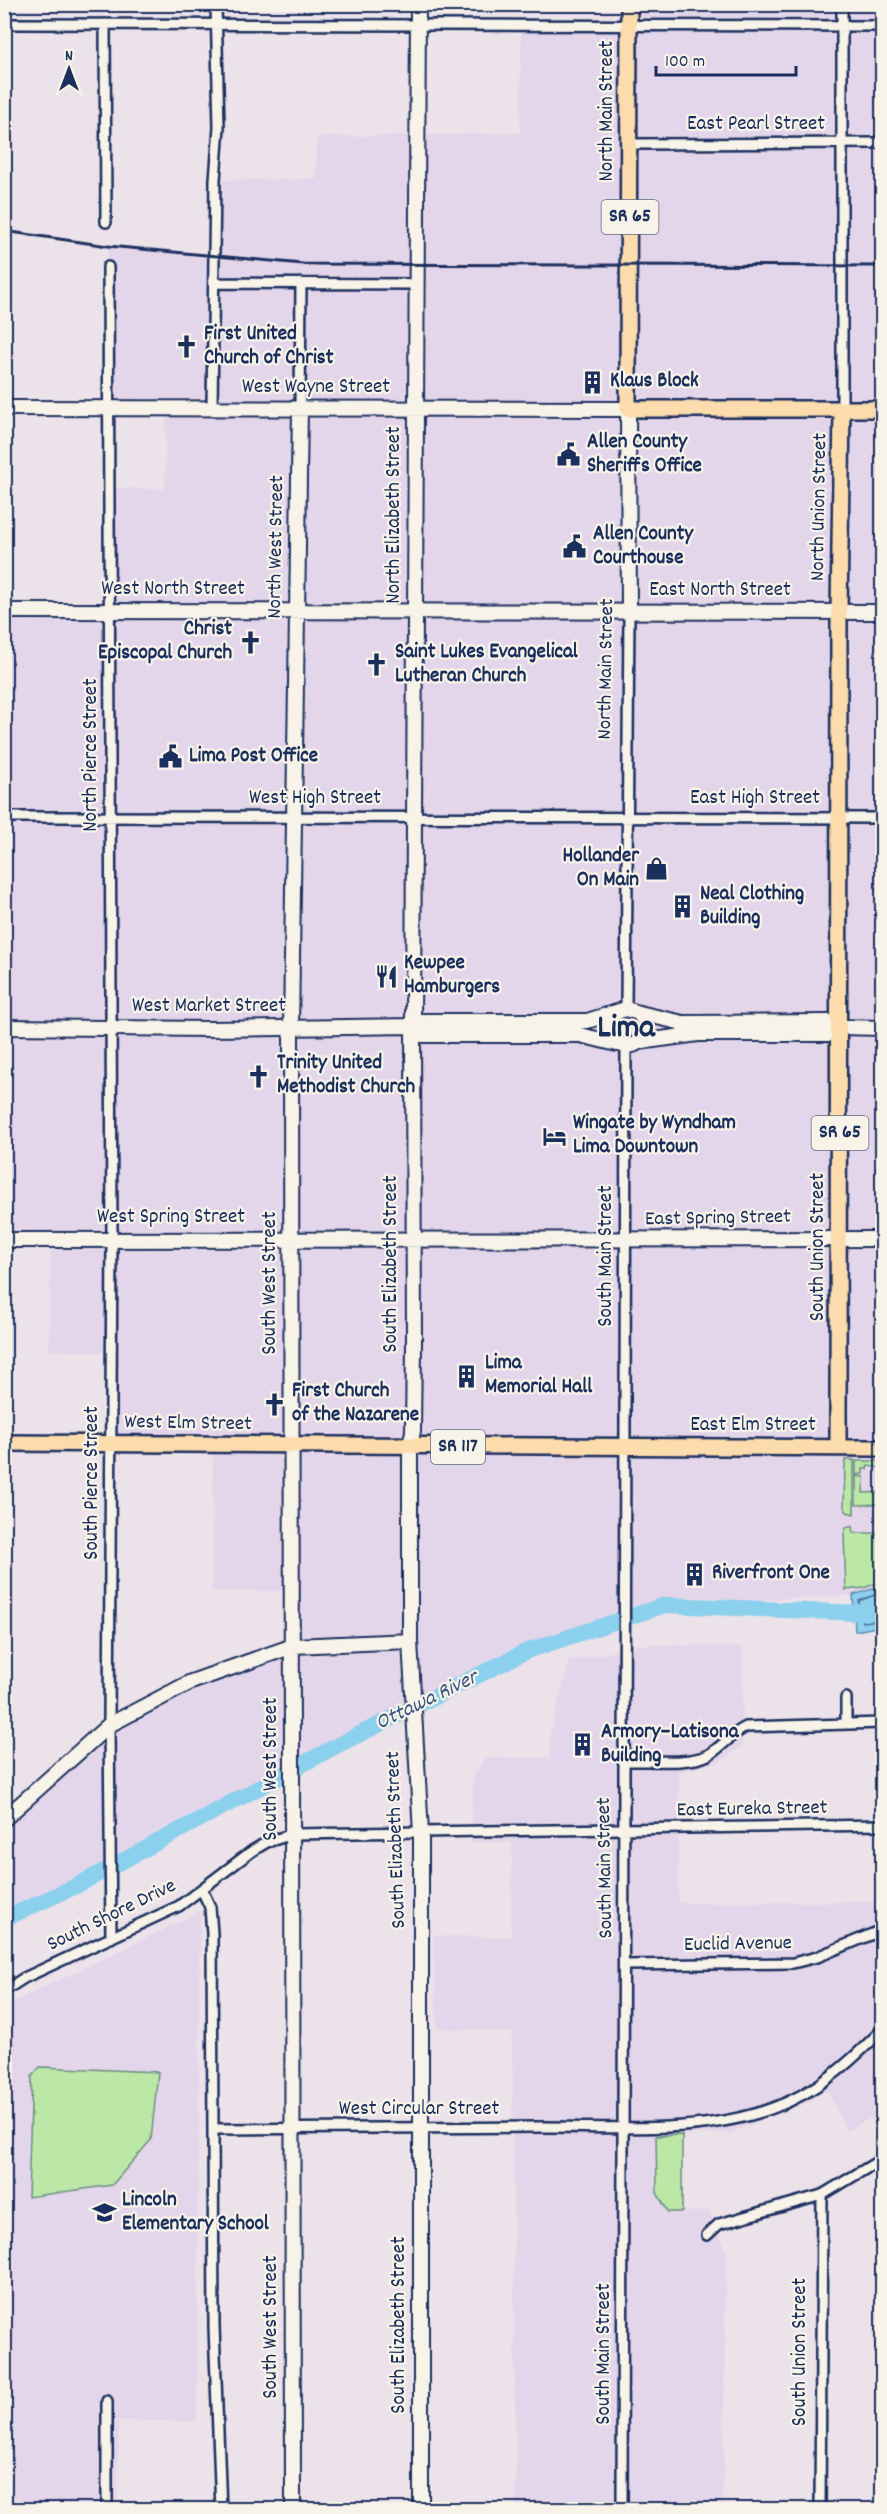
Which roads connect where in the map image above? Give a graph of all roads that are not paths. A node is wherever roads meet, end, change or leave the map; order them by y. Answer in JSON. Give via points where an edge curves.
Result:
{"nodes":[{"id":1,"x":216,"y":4,"type":"edge"},
{"id":2,"x":418,"y":4,"type":"edge"},
{"id":3,"x":629,"y":4,"type":"edge"},
{"id":4,"x":842,"y":4,"type":"edge"},
{"id":5,"x":4,"y":24,"type":"edge"},
{"id":6,"x":105,"y":24,"type":"junction"},
{"id":7,"x":216,"y":24,"type":"junction"},
{"id":8,"x":419,"y":24,"type":"junction"},
{"id":9,"x":629,"y":26,"type":"junction"},
{"id":10,"x":842,"y":26,"type":"junction"},
{"id":11,"x":882,"y":26,"type":"edge"},
{"id":12,"x":843,"y":143,"type":"junction"},
{"id":13,"x":882,"y":143,"type":"edge"},
{"id":14,"x":630,"y":144,"type":"junction"},
{"id":15,"x":106,"y":222,"type":"dead end"},
{"id":16,"x":108,"y":267,"type":"dead end"},
{"id":17,"x":214,"y":283,"type":"junction"},
{"id":18,"x":301,"y":283,"type":"junction"},
{"id":19,"x":417,"y":284,"type":"junction"},
{"id":20,"x":4,"y":408,"type":"edge"},
{"id":21,"x":108,"y":408,"type":"junction"},
{"id":22,"x":212,"y":408,"type":"junction"},
{"id":23,"x":300,"y":409,"type":"junction"},
{"id":24,"x":417,"y":409,"type":"junction"},
{"id":25,"x":628,"y":409,"type":"junction"},
{"id":26,"x":842,"y":409,"type":"junction"},
{"id":27,"x":882,"y":409,"type":"edge"},
{"id":28,"x":4,"y":611,"type":"edge"},
{"id":29,"x":109,"y":611,"type":"junction"},
{"id":30,"x":297,"y":611,"type":"junction"},
{"id":31,"x":416,"y":611,"type":"junction"},
{"id":32,"x":629,"y":612,"type":"junction"},
{"id":33,"x":839,"y":612,"type":"junction"},
{"id":34,"x":882,"y":612,"type":"edge"},
{"id":35,"x":4,"y":817,"type":"edge"},
{"id":36,"x":110,"y":817,"type":"junction"},
{"id":37,"x":294,"y":817,"type":"junction"},
{"id":38,"x":414,"y":817,"type":"junction"},
{"id":39,"x":626,"y":817,"type":"junction"},
{"id":40,"x":840,"y":818,"type":"junction"},
{"id":41,"x":882,"y":818,"type":"edge"},
{"id":42,"x":840,"y":1010,"type":"joint"},
{"id":43,"x":627,"y":1012,"type":"junction"},
{"id":44,"x":413,"y":1026,"type":"junction"},
{"id":45,"x":4,"y":1027,"type":"edge"},
{"id":46,"x":840,"y":1027,"type":"junction"},
{"id":47,"x":111,"y":1028,"type":"junction"},
{"id":48,"x":291,"y":1028,"type":"junction"},
{"id":49,"x":882,"y":1028,"type":"edge"},
{"id":50,"x":628,"y":1044,"type":"junction"},
{"id":51,"x":112,"y":1239,"type":"junction"},
{"id":52,"x":840,"y":1239,"type":"junction"},
{"id":53,"x":882,"y":1239,"type":"edge"},
{"id":54,"x":4,"y":1240,"type":"edge"},
{"id":55,"x":292,"y":1240,"type":"junction"},
{"id":56,"x":413,"y":1241,"type":"junction"},
{"id":57,"x":626,"y":1241,"type":"junction"},
{"id":58,"x":4,"y":1443,"type":"edge"},
{"id":59,"x":112,"y":1444,"type":"junction"},
{"id":60,"x":293,"y":1446,"type":"junction"},
{"id":61,"x":410,"y":1447,"type":"junction"},
{"id":62,"x":624,"y":1447,"type":"junction"},
{"id":63,"x":838,"y":1447,"type":"junction"},
{"id":64,"x":882,"y":1448,"type":"edge"},
{"id":65,"x":410,"y":1641,"type":"junction"},
{"id":66,"x":293,"y":1646,"type":"junction"},
{"id":67,"x":846,"y":1698,"type":"dead end"},
{"id":68,"x":882,"y":1723,"type":"edge"},
{"id":69,"x":846,"y":1724,"type":"junction"},
{"id":70,"x":109,"y":1725,"type":"junction"},
{"id":71,"x":623,"y":1761,"type":"junction"},
{"id":72,"x":4,"y":1819,"type":"edge"},
{"id":73,"x":882,"y":1825,"type":"edge"},
{"id":74,"x":623,"y":1830,"type":"junction"},
{"id":75,"x":421,"y":1833,"type":"junction"},
{"id":76,"x":293,"y":1834,"type":"junction"},
{"id":77,"x":202,"y":1890,"type":"junction"},
{"id":78,"x":882,"y":1930,"type":"edge"},
{"id":79,"x":111,"y":1938,"type":"junction"},
{"id":80,"x":624,"y":1965,"type":"junction"},
{"id":81,"x":4,"y":1991,"type":"edge"},
{"id":82,"x":882,"y":2030,"type":"edge"},
{"id":83,"x":625,"y":2127,"type":"junction"},
{"id":84,"x":422,"y":2128,"type":"junction"},
{"id":85,"x":213,"y":2129,"type":"junction"},
{"id":86,"x":293,"y":2129,"type":"junction"},
{"id":87,"x":882,"y":2159,"type":"edge"},
{"id":88,"x":822,"y":2195,"type":"junction"},
{"id":89,"x":707,"y":2235,"type":"dead end"},
{"id":90,"x":107,"y":2401,"type":"dead end"},
{"id":91,"x":107,"y":2510,"type":"edge"},
{"id":92,"x":221,"y":2510,"type":"edge"},
{"id":93,"x":293,"y":2510,"type":"edge"},
{"id":94,"x":421,"y":2510,"type":"edge"},
{"id":95,"x":622,"y":2510,"type":"edge"},
{"id":96,"x":820,"y":2510,"type":"edge"}],
"edges":[{"from":1,"to":7,"type":"street"},
{"from":2,"to":8,"type":"street","name":"North Elizabeth Street"},
{"from":3,"to":9,"type":"main road","name":"North Main Street","number":"SR 65"},
{"from":4,"to":10,"type":"street","name":"North Union Street"},
{"from":5,"to":6,"type":"street"},
{"from":6,"to":7,"type":"street"},
{"from":6,"to":15,"type":"street"},
{"from":7,"to":8,"type":"street"},
{"from":7,"to":17,"type":"street","via":[[219,127]]},
{"from":8,"to":9,"type":"street"},
{"from":8,"to":19,"type":"street","name":"North Elizabeth Street"},
{"from":9,"to":10,"type":"street"},
{"from":9,"to":14,"type":"main road","name":"North Main Street","number":"SR 65"},
{"from":10,"to":11,"type":"street"},
{"from":10,"to":12,"type":"street","name":"North Union Street"},
{"from":12,"to":13,"type":"street","name":"East Pearl Street"},
{"from":12,"to":14,"type":"street","name":"East Pearl Street"},
{"from":12,"to":26,"type":"street","name":"North Union Street"},
{"from":14,"to":25,"type":"main road","name":"North Main Street","number":"SR 65"},
{"from":16,"to":21,"type":"street","name":"North Pierce Street"},
{"from":17,"to":18,"type":"street"},
{"from":17,"to":22,"type":"street"},
{"from":18,"to":19,"type":"street"},
{"from":18,"to":23,"type":"street","name":"North West Street"},
{"from":19,"to":24,"type":"street","name":"North Elizabeth Street"},
{"from":20,"to":21,"type":"street","name":"West Wayne Street"},
{"from":21,"to":22,"type":"street","name":"West Wayne Street"},
{"from":21,"to":29,"type":"street","name":"North Pierce Street"},
{"from":22,"to":23,"type":"street","name":"West Wayne Street"},
{"from":23,"to":24,"type":"street","name":"West Wayne Street"},
{"from":23,"to":30,"type":"street","name":"North West Street"},
{"from":24,"to":25,"type":"street","name":"West Wayne Street"},
{"from":24,"to":31,"type":"street","name":"North Elizabeth Street"},
{"from":25,"to":26,"type":"main road"},
{"from":25,"to":32,"type":"street","name":"North Main Street"},
{"from":26,"to":27,"type":"main road"},
{"from":26,"to":33,"type":"main road","name":"North Union Street","number":"SR 65"},
{"from":28,"to":29,"type":"street","name":"West North Street"},
{"from":29,"to":30,"type":"street","name":"West North Street"},
{"from":29,"to":36,"type":"street","name":"North Pierce Street"},
{"from":30,"to":31,"type":"street","name":"West North Street"},
{"from":30,"to":37,"type":"street","name":"North West Street"},
{"from":31,"to":32,"type":"street","name":"West North Street"},
{"from":31,"to":38,"type":"street","name":"North Elizabeth Street"},
{"from":32,"to":33,"type":"street","name":"East North Street"},
{"from":32,"to":39,"type":"street","name":"North Main Street"},
{"from":33,"to":34,"type":"street","name":"East North Street"},
{"from":33,"to":40,"type":"main road","name":"North Union Street","number":"SR 65"},
{"from":35,"to":36,"type":"street","name":"West High Street"},
{"from":36,"to":37,"type":"street","name":"West High Street"},
{"from":36,"to":47,"type":"street","name":"North Pierce Street"},
{"from":37,"to":38,"type":"street","name":"West High Street"},
{"from":37,"to":48,"type":"street","name":"North West Street"},
{"from":38,"to":39,"type":"street","name":"West High Street"},
{"from":38,"to":44,"type":"street","name":"North Elizabeth Street"},
{"from":39,"to":40,"type":"street","name":"East High Street"},
{"from":39,"to":43,"type":"street","name":"North Main Street"},
{"from":40,"to":41,"type":"street","name":"East High Street"},
{"from":40,"to":42,"type":"main road","name":"North Union Street","number":"SR 65"},
{"from":42,"to":46,"type":"main road","name":"South Union Street","number":"SR 65"},
{"from":43,"to":44,"type":"street","name":"West Market Street","via":[[591,1021],[424,1021]]},
{"from":43,"to":46,"type":"street","via":[[684,1023],[829,1022]]},
{"from":43,"to":50,"type":"street","via":[[645,1024]]},
{"from":43,"to":50,"type":"street","via":[[612,1016],[608,1028],[609,1034]]},
{"from":44,"to":48,"type":"street","name":"West Market Street"},
{"from":44,"to":50,"type":"street","name":"West Market Street","via":[[422,1035],[580,1035]]},
{"from":44,"to":56,"type":"street","name":"South Elizabeth Street"},
{"from":45,"to":47,"type":"street","name":"West Market Street"},
{"from":46,"to":49,"type":"street"},
{"from":46,"to":50,"type":"street","via":[[831,1034],[698,1034]]},
{"from":46,"to":52,"type":"main road","name":"South Union Street","number":"SR 65"},
{"from":47,"to":48,"type":"street","name":"West Market Street"},
{"from":47,"to":51,"type":"street","name":"South Pierce Street"},
{"from":48,"to":55,"type":"street","name":"South West Street"},
{"from":50,"to":57,"type":"street","name":"South Main Street"},
{"from":51,"to":54,"type":"street","name":"West Spring Street"},
{"from":51,"to":55,"type":"street","name":"West Spring Street"},
{"from":51,"to":59,"type":"street","name":"South Pierce Street"},
{"from":52,"to":53,"type":"street","name":"East Spring Street"},
{"from":52,"to":57,"type":"street","name":"East Spring Street"},
{"from":52,"to":63,"type":"main road","name":"South Union Street","number":"SR 65"},
{"from":55,"to":56,"type":"street","name":"West Spring Street"},
{"from":55,"to":60,"type":"street","name":"South West Street"},
{"from":56,"to":57,"type":"street","name":"West Spring Street"},
{"from":56,"to":61,"type":"street","name":"South Elizabeth Street"},
{"from":57,"to":62,"type":"street","name":"South Main Street"},
{"from":58,"to":59,"type":"main road","name":"West Elm Street","number":"SR 117"},
{"from":59,"to":60,"type":"main road","name":"West Elm Street","number":"SR 117"},
{"from":59,"to":70,"type":"street","name":"South Pierce Street"},
{"from":60,"to":61,"type":"main road","name":"West Elm Street","number":"SR 117"},
{"from":60,"to":66,"type":"street","name":"South West Street"},
{"from":61,"to":62,"type":"main road","name":"West Elm Street","number":"SR 117"},
{"from":61,"to":65,"type":"street","name":"South Elizabeth Street"},
{"from":62,"to":63,"type":"main road","name":"East Elm Street","number":"SR 117"},
{"from":62,"to":71,"type":"street","name":"South Main Street"},
{"from":63,"to":64,"type":"main road","name":"East Elm Street"},
{"from":65,"to":66,"type":"street"},
{"from":65,"to":75,"type":"street","name":"South Elizabeth Street"},
{"from":66,"to":70,"type":"street","via":[[191,1682]]},
{"from":66,"to":76,"type":"street","name":"South West Street"},
{"from":67,"to":69,"type":"street"},
{"from":68,"to":69,"type":"street"},
{"from":69,"to":71,"type":"street","via":[[747,1727],[700,1757]]},
{"from":70,"to":72,"type":"street"},
{"from":70,"to":79,"type":"street","name":"South Pierce Street"},
{"from":71,"to":74,"type":"street","name":"South Main Street"},
{"from":73,"to":74,"type":"street","name":"East Eureka Street"},
{"from":74,"to":75,"type":"street","name":"East Eureka Street"},
{"from":74,"to":80,"type":"street","name":"South Main Street"},
{"from":75,"to":76,"type":"street","name":"South Shore Drive"},
{"from":75,"to":84,"type":"street","name":"South Elizabeth Street"},
{"from":76,"to":77,"type":"street","name":"South Shore Drive","via":[[252,1851]]},
{"from":76,"to":86,"type":"street","name":"South West Street"},
{"from":77,"to":79,"type":"street","name":"South Shore Drive","via":[[179,1906]]},
{"from":77,"to":85,"type":"street","via":[[209,1902],[212,1933]]},
{"from":78,"to":80,"type":"street","name":"Euclid Avenue","via":[[817,1958],[793,1963]]},
{"from":79,"to":81,"type":"street","name":"South Shore Drive"},
{"from":80,"to":83,"type":"street","name":"South Main Street"},
{"from":82,"to":83,"type":"street","name":"West Circular Street","via":[[828,2079],[775,2108],[708,2123]]},
{"from":83,"to":84,"type":"street","name":"West Circular Street"},
{"from":83,"to":95,"type":"street","name":"South Main Street"},
{"from":84,"to":86,"type":"street","name":"West Circular Street"},
{"from":84,"to":94,"type":"street","name":"South Elizabeth Street"},
{"from":85,"to":86,"type":"street","name":"West Circular Street"},
{"from":85,"to":92,"type":"street","via":[[214,2327]]},
{"from":86,"to":93,"type":"street","name":"South West Street"},
{"from":87,"to":88,"type":"street"},
{"from":88,"to":89,"type":"street","via":[[719,2224]]},
{"from":88,"to":96,"type":"street","name":"South Union Street"},
{"from":90,"to":91,"type":"street"}]}
